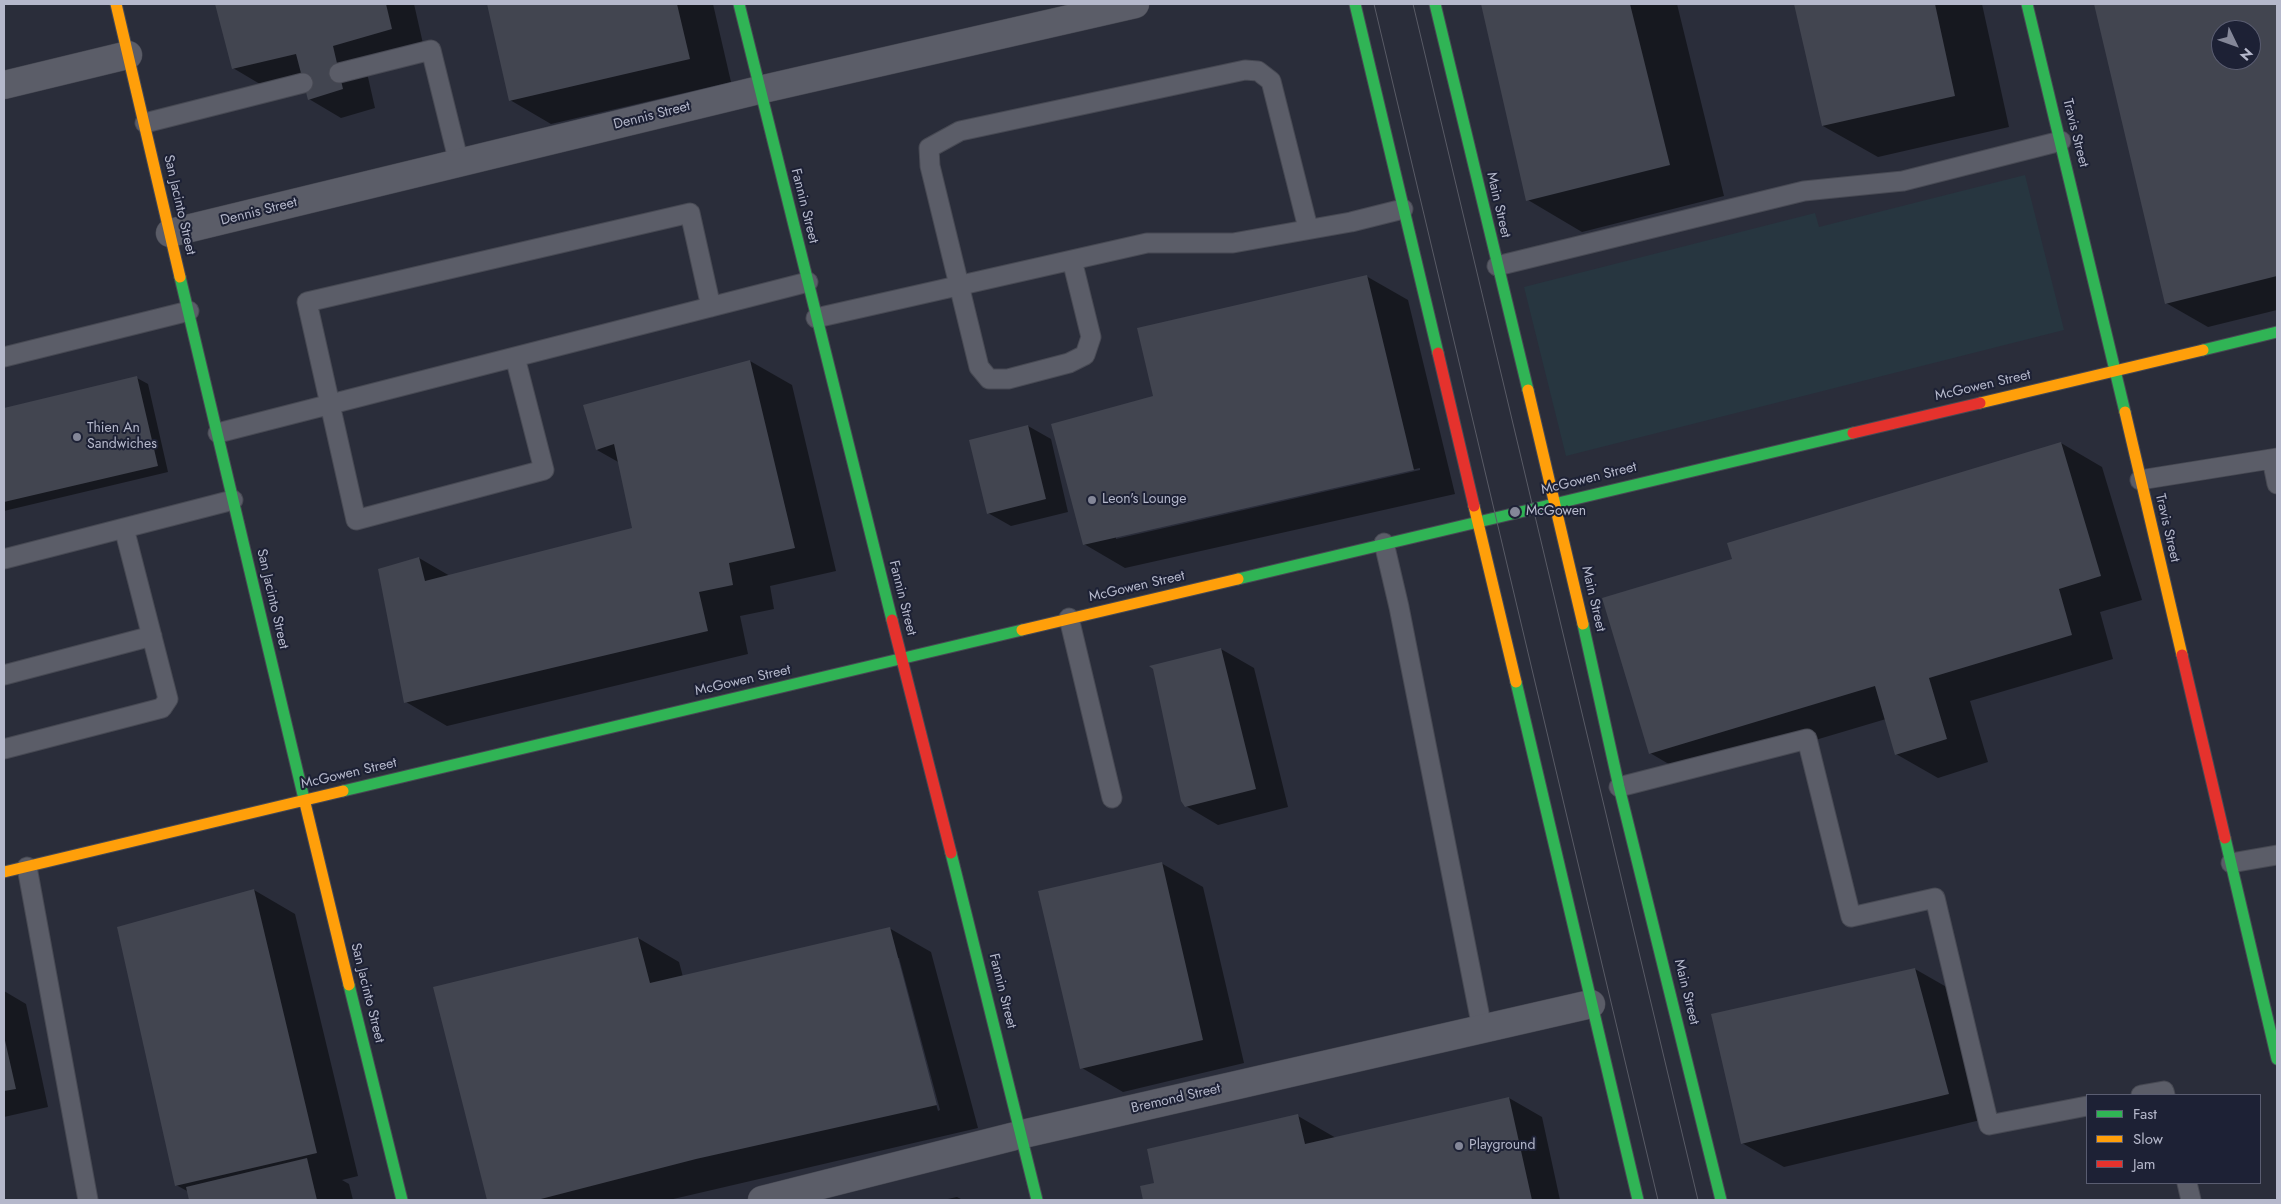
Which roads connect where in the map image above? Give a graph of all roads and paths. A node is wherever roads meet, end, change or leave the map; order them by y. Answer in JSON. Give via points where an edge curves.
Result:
{"nodes":[{"id":1,"x":116,"y":4,"type":"edge"},
{"id":2,"x":739,"y":4,"type":"edge"},
{"id":3,"x":1135,"y":4,"type":"edge"},
{"id":4,"x":1355,"y":4,"type":"edge"},
{"id":5,"x":1435,"y":4,"type":"edge"},
{"id":6,"x":2027,"y":4,"type":"edge"},
{"id":7,"x":128,"y":55,"type":"junction"},
{"id":8,"x":339,"y":73,"type":"dead end"},
{"id":9,"x":303,"y":83,"type":"dead end"},
{"id":10,"x":4,"y":85,"type":"edge"},
{"id":11,"x":759,"y":90,"type":"junction"},
{"id":12,"x":145,"y":123,"type":"junction"},
{"id":13,"x":2061,"y":141,"type":"junction"},
{"id":14,"x":459,"y":163,"type":"junction"},
{"id":15,"x":1404,"y":209,"type":"junction"},
{"id":16,"x":1308,"y":228,"type":"junction"},
{"id":17,"x":170,"y":233,"type":"junction"},
{"id":18,"x":1072,"y":260,"type":"junction"},
{"id":19,"x":1497,"y":266,"type":"junction"},
{"id":20,"x":808,"y":282,"type":"junction"},
{"id":21,"x":959,"y":285,"type":"junction"},
{"id":22,"x":711,"y":307,"type":"junction"},
{"id":23,"x":189,"y":311,"type":"junction"},
{"id":24,"x":816,"y":318,"type":"junction"},
{"id":25,"x":2277,"y":332,"type":"edge"},
{"id":26,"x":4,"y":357,"type":"edge"},
{"id":27,"x":514,"y":357,"type":"junction"},
{"id":28,"x":2114,"y":370,"type":"junction"},
{"id":29,"x":330,"y":404,"type":"junction"},
{"id":30,"x":218,"y":433,"type":"junction"},
{"id":31,"x":2274,"y":458,"type":"edge"},
{"id":32,"x":2140,"y":480,"type":"junction"},
{"id":33,"x":2277,"y":484,"type":"edge"},
{"id":34,"x":233,"y":500,"type":"junction"},
{"id":35,"x":1554,"y":504,"type":"junction"},
{"id":36,"x":1478,"y":521,"type":"junction"},
{"id":37,"x":124,"y":528,"type":"junction"},
{"id":38,"x":1384,"y":544,"type":"junction"},
{"id":39,"x":4,"y":559,"type":"edge"},
{"id":40,"x":1069,"y":618,"type":"junction"},
{"id":41,"x":152,"y":636,"type":"junction"},
{"id":42,"x":902,"y":659,"type":"junction"},
{"id":43,"x":4,"y":675,"type":"edge"},
{"id":44,"x":4,"y":749,"type":"edge"},
{"id":45,"x":1620,"y":787,"type":"junction"},
{"id":46,"x":1112,"y":798,"type":"dead end"},
{"id":47,"x":304,"y":800,"type":"junction"},
{"id":48,"x":2277,"y":855,"type":"edge"},
{"id":49,"x":2231,"y":863,"type":"junction"},
{"id":50,"x":27,"y":867,"type":"junction"},
{"id":51,"x":4,"y":872,"type":"edge"},
{"id":52,"x":1591,"y":1004,"type":"junction"},
{"id":53,"x":1482,"y":1028,"type":"junction"},
{"id":54,"x":2277,"y":1059,"type":"edge"},
{"id":55,"x":2147,"y":1094,"type":"edge"},
{"id":56,"x":2165,"y":1094,"type":"edge"},
{"id":57,"x":2086,"y":1106,"type":"edge"},
{"id":58,"x":1022,"y":1134,"type":"junction"},
{"id":59,"x":2187,"y":1184,"type":"edge"},
{"id":60,"x":773,"y":1199,"type":"edge"},
{"id":61,"x":88,"y":1200,"type":"edge"},
{"id":62,"x":402,"y":1200,"type":"edge"},
{"id":63,"x":1037,"y":1200,"type":"edge"},
{"id":64,"x":1638,"y":1200,"type":"edge"},
{"id":65,"x":1721,"y":1200,"type":"edge"},
{"id":66,"x":2191,"y":1200,"type":"edge"}],
"edges":[{"from":1,"to":7,"type":"main road","name":"San Jacinto Street"},
{"from":2,"to":11,"type":"main road","name":"Fannin Street"},
{"from":3,"to":11,"type":"street","name":"Dennis Street"},
{"from":4,"to":15,"type":"main road"},
{"from":5,"to":19,"type":"main road","name":"Main Street"},
{"from":6,"to":13,"type":"main road","name":"Travis Street"},
{"from":7,"to":10,"type":"street"},
{"from":7,"to":12,"type":"main road","name":"San Jacinto Street"},
{"from":8,"to":14,"type":"lane","via":[[431,50]]},
{"from":9,"to":12,"type":"lane"},
{"from":11,"to":14,"type":"street","name":"Dennis Street"},
{"from":11,"to":20,"type":"main road","name":"Fannin Street"},
{"from":12,"to":17,"type":"main road","name":"San Jacinto Street"},
{"from":13,"to":19,"type":"lane","via":[[1904,181],[1804,191]]},
{"from":13,"to":28,"type":"main road","name":"Travis Street"},
{"from":14,"to":17,"type":"street","name":"Dennis Street"},
{"from":15,"to":16,"type":"lane"},
{"from":15,"to":36,"type":"main road"},
{"from":16,"to":18,"type":"lane","via":[[1232,243],[1147,243]]},
{"from":16,"to":21,"type":"lane","via":[[1271,81],[1258,71],[1245,70],[960,131],[929,148],[930,166]]},
{"from":17,"to":23,"type":"main road","name":"San Jacinto Street"},
{"from":18,"to":21,"type":"lane"},
{"from":18,"to":21,"type":"lane","via":[[1091,337],[1085,355],[1069,363],[1008,379],[990,379],[979,367]]},
{"from":19,"to":35,"type":"main road","name":"Main Street"},
{"from":20,"to":22,"type":"lane"},
{"from":20,"to":24,"type":"main road","name":"Fannin Street"},
{"from":21,"to":24,"type":"lane"},
{"from":22,"to":27,"type":"lane"},
{"from":22,"to":29,"type":"lane","via":[[690,213],[307,302]]},
{"from":23,"to":26,"type":"lane"},
{"from":23,"to":30,"type":"main road","name":"San Jacinto Street"},
{"from":24,"to":42,"type":"main road","name":"Fannin Street"},
{"from":25,"to":28,"type":"main road","name":"McGowen Street"},
{"from":27,"to":29,"type":"lane"},
{"from":27,"to":29,"type":"lane","via":[[544,470],[356,520]]},
{"from":28,"to":32,"type":"main road","name":"Travis Street"},
{"from":28,"to":35,"type":"main road","name":"McGowen Street"},
{"from":29,"to":30,"type":"lane"},
{"from":30,"to":34,"type":"main road","name":"San Jacinto Street"},
{"from":31,"to":32,"type":"lane"},
{"from":31,"to":33,"type":"lane"},
{"from":32,"to":49,"type":"main road","name":"Travis Street"},
{"from":34,"to":37,"type":"lane"},
{"from":34,"to":47,"type":"main road","name":"San Jacinto Street"},
{"from":35,"to":36,"type":"main road","name":"McGowen Street"},
{"from":35,"to":45,"type":"main road","name":"Main Street"},
{"from":36,"to":38,"type":"main road","name":"McGowen Street"},
{"from":36,"to":52,"type":"main road"},
{"from":37,"to":39,"type":"lane"},
{"from":37,"to":41,"type":"lane"},
{"from":38,"to":40,"type":"main road","name":"McGowen Street"},
{"from":38,"to":53,"type":"lane"},
{"from":40,"to":42,"type":"main road","name":"McGowen Street"},
{"from":40,"to":46,"type":"lane"},
{"from":41,"to":43,"type":"lane"},
{"from":41,"to":44,"type":"lane","via":[[168,699],[162,708]]},
{"from":42,"to":47,"type":"main road","name":"McGowen Street"},
{"from":42,"to":58,"type":"main road","name":"Fannin Street"},
{"from":45,"to":57,"type":"lane","via":[[1807,739],[1851,917],[1935,898],[1989,1125]]},
{"from":45,"to":65,"type":"main road","name":"Main Street"},
{"from":47,"to":50,"type":"main road","name":"McGowen Street"},
{"from":47,"to":62,"type":"main road","name":"San Jacinto Street"},
{"from":48,"to":49,"type":"lane"},
{"from":49,"to":54,"type":"main road","name":"Travis Street"},
{"from":50,"to":51,"type":"main road","name":"McGowen Street"},
{"from":50,"to":61,"type":"lane"},
{"from":52,"to":53,"type":"street","name":"Bremond Street"},
{"from":52,"to":64,"type":"main road"},
{"from":53,"to":58,"type":"street","name":"Bremond Street"},
{"from":55,"to":56,"type":"lane","via":[[2164,1091]]},
{"from":58,"to":60,"type":"street","name":"Bremond Street"},
{"from":58,"to":63,"type":"main road","name":"Fannin Street"},
{"from":59,"to":66,"type":"lane"}]}
